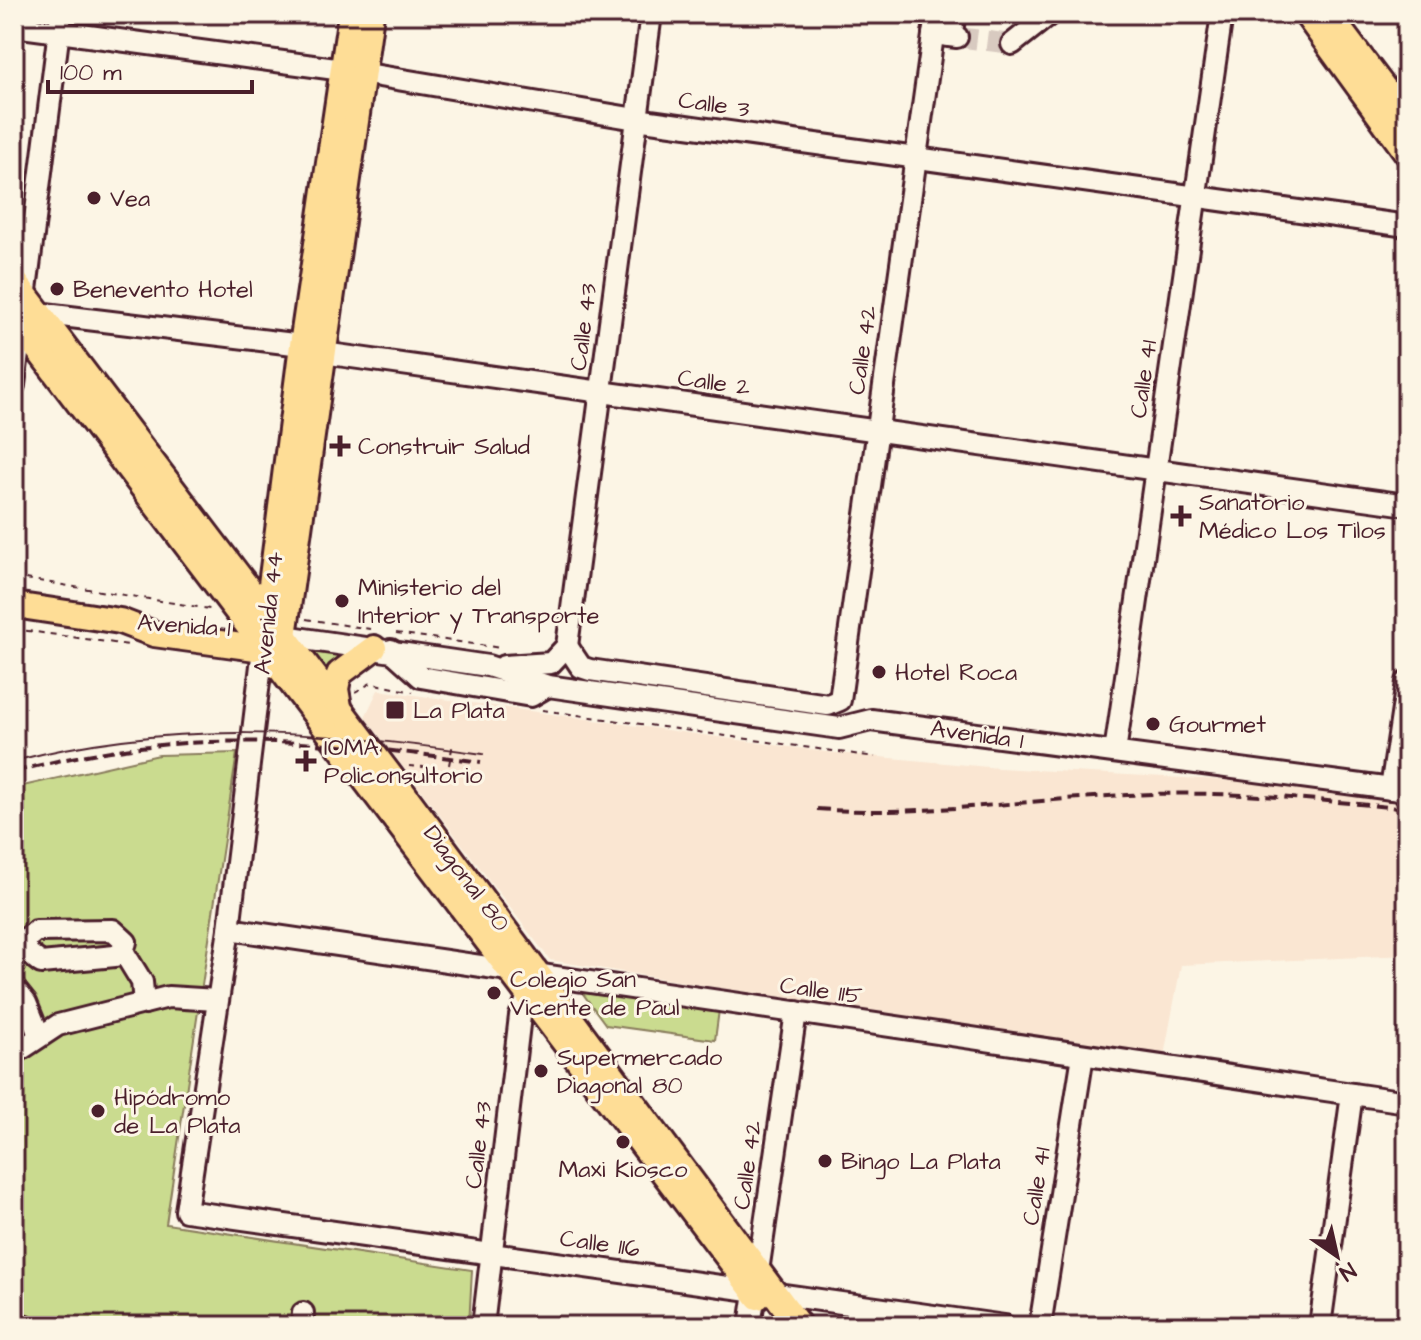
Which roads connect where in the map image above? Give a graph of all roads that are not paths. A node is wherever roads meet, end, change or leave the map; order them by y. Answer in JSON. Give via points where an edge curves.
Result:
{"nodes":[{"id":1,"x":351,"y":14,"type":"edge"},
{"id":2,"x":371,"y":14,"type":"edge"},
{"id":3,"x":651,"y":14,"type":"edge"},
{"id":4,"x":955,"y":14,"type":"edge"},
{"id":5,"x":1050,"y":14,"type":"edge"},
{"id":6,"x":1222,"y":14,"type":"edge"},
{"id":7,"x":1306,"y":14,"type":"edge"},
{"id":8,"x":1328,"y":14,"type":"edge"},
{"id":9,"x":60,"y":24,"type":"edge"},
{"id":10,"x":14,"y":26,"type":"edge"},
{"id":11,"x":945,"y":30,"type":"edge"},
{"id":12,"x":1012,"y":44,"type":"dead end"},
{"id":13,"x":352,"y":72,"type":"junction"},
{"id":14,"x":636,"y":119,"type":"junction"},
{"id":15,"x":1407,"y":119,"type":"edge"},
{"id":16,"x":1407,"y":153,"type":"edge"},
{"id":17,"x":916,"y":158,"type":"junction"},
{"id":18,"x":1195,"y":197,"type":"junction"},
{"id":19,"x":1407,"y":226,"type":"edge"},
{"id":20,"x":22,"y":308,"type":"edge"},
{"id":21,"x":312,"y":349,"type":"junction"},
{"id":22,"x":14,"y":385,"type":"edge"},
{"id":23,"x":600,"y":392,"type":"junction"},
{"id":24,"x":876,"y":431,"type":"junction"},
{"id":25,"x":1156,"y":470,"type":"junction"},
{"id":26,"x":1407,"y":505,"type":"edge"},
{"id":27,"x":14,"y":605,"type":"edge"},
{"id":28,"x":266,"y":633,"type":"junction"},
{"id":29,"x":567,"y":646,"type":"junction"},
{"id":30,"x":382,"y":649,"type":"junction"},
{"id":31,"x":488,"y":666,"type":"junction"},
{"id":32,"x":1407,"y":682,"type":"edge"},
{"id":33,"x":548,"y":686,"type":"junction"},
{"id":34,"x":843,"y":693,"type":"junction"},
{"id":35,"x":339,"y":707,"type":"junction"},
{"id":36,"x":871,"y":720,"type":"junction"},
{"id":37,"x":1115,"y":752,"type":"junction"},
{"id":38,"x":1399,"y":790,"type":"edge"},
{"id":39,"x":229,"y":929,"type":"junction"},
{"id":40,"x":123,"y":951,"type":"dead end"},
{"id":41,"x":508,"y":970,"type":"junction"},
{"id":42,"x":539,"y":975,"type":"junction"},
{"id":43,"x":14,"y":988,"type":"edge"},
{"id":44,"x":527,"y":997,"type":"junction"},
{"id":45,"x":217,"y":1000,"type":"junction"},
{"id":46,"x":144,"y":1003,"type":"junction"},
{"id":47,"x":796,"y":1012,"type":"junction"},
{"id":48,"x":39,"y":1035,"type":"junction"},
{"id":49,"x":14,"y":1054,"type":"edge"},
{"id":50,"x":1083,"y":1055,"type":"junction"},
{"id":51,"x":1352,"y":1094,"type":"junction"},
{"id":52,"x":1407,"y":1102,"type":"edge"},
{"id":53,"x":186,"y":1211,"type":"joint"},
{"id":54,"x":491,"y":1254,"type":"junction"},
{"id":55,"x":763,"y":1286,"type":"junction"},
{"id":56,"x":14,"y":1322,"type":"edge"},
{"id":57,"x":25,"y":1326,"type":"edge"},
{"id":58,"x":483,"y":1326,"type":"edge"},
{"id":59,"x":750,"y":1326,"type":"edge"},
{"id":60,"x":780,"y":1326,"type":"edge"},
{"id":61,"x":799,"y":1326,"type":"edge"},
{"id":62,"x":1005,"y":1326,"type":"edge"},
{"id":63,"x":1040,"y":1326,"type":"edge"},
{"id":64,"x":1320,"y":1326,"type":"edge"}],
"edges":[{"from":1,"to":13,"type":"main road","name":"Avenida 44"},
{"from":2,"to":13,"type":"main road","name":"Avenida 44"},
{"from":3,"to":14,"type":"street","name":"Calle 43"},
{"from":4,"to":11,"type":"street","name":"Calle 42"},
{"from":5,"to":12,"type":"street"},
{"from":6,"to":18,"type":"street","name":"Calle 41"},
{"from":7,"to":16,"type":"main road"},
{"from":8,"to":15,"type":"main road"},
{"from":9,"to":10,"type":"street","name":"Calle 3"},
{"from":9,"to":13,"type":"street","name":"Calle 3"},
{"from":9,"to":20,"type":"street"},
{"from":11,"to":17,"type":"street","name":"Calle 42"},
{"from":13,"to":14,"type":"street","name":"Calle 3"},
{"from":13,"to":21,"type":"main road","name":"Avenida 44"},
{"from":14,"to":17,"type":"street","name":"Calle 3"},
{"from":14,"to":23,"type":"street","name":"Calle 43"},
{"from":17,"to":18,"type":"street","name":"Calle 3"},
{"from":17,"to":24,"type":"street","name":"Calle 42"},
{"from":18,"to":19,"type":"street","name":"Calle 3"},
{"from":18,"to":25,"type":"street","name":"Calle 41"},
{"from":20,"to":21,"type":"street","name":"Calle 2"},
{"from":20,"to":22,"type":"street"},
{"from":20,"to":28,"type":"main road","name":"Diagonal 80"},
{"from":21,"to":23,"type":"street","name":"Calle 2"},
{"from":21,"to":28,"type":"main road","name":"Avenida 44"},
{"from":23,"to":24,"type":"street","name":"Calle 2"},
{"from":23,"to":29,"type":"street","name":"Calle 43"},
{"from":24,"to":25,"type":"street","name":"Calle 2"},
{"from":24,"to":34,"type":"street","name":"Calle 42"},
{"from":25,"to":26,"type":"street","name":"Calle 2"},
{"from":25,"to":37,"type":"street","name":"Calle 41"},
{"from":27,"to":28,"type":"main road","name":"Avenida 1","via":[[120,621],[154,634]]},
{"from":28,"to":30,"type":"street","name":"Avenida 1"},
{"from":28,"to":35,"type":"main road","name":"Diagonal 80"},
{"from":28,"to":39,"type":"street","name":"Avenida 44"},
{"from":28,"to":41,"type":"main road","name":"Diagonal 80"},
{"from":29,"to":31,"type":"street","via":[[549,664]]},
{"from":29,"to":34,"type":"street","via":[[581,667],[590,670],[828,705]]},
{"from":30,"to":31,"type":"street","name":"Avenida 1"},
{"from":30,"to":33,"type":"street","name":"Avenida 1","via":[[421,677],[531,696]]},
{"from":30,"to":35,"type":"main road","via":[[339,674]]},
{"from":31,"to":33,"type":"street","name":"Avenida 1"},
{"from":32,"to":38,"type":"street"},
{"from":33,"to":36,"type":"street","name":"Avenida 1","via":[[839,728]]},
{"from":34,"to":36,"type":"street","via":[[856,712]]},
{"from":35,"to":42,"type":"main road","name":"Diagonal 80"},
{"from":36,"to":37,"type":"street","name":"Avenida 1"},
{"from":37,"to":38,"type":"street","name":"Avenida 1"},
{"from":39,"to":41,"type":"street","name":"Calle 115"},
{"from":39,"to":45,"type":"street","name":"Avenida 44"},
{"from":40,"to":46,"type":"street","via":[[142,982]]},
{"from":41,"to":42,"type":"street","name":"Calle 115"},
{"from":41,"to":44,"type":"main road","name":"Diagonal 80"},
{"from":42,"to":44,"type":"street","name":"Calle 43"},
{"from":42,"to":47,"type":"street","name":"Calle 115"},
{"from":42,"to":55,"type":"main road","name":"Diagonal 80"},
{"from":43,"to":48,"type":"street"},
{"from":44,"to":54,"type":"street","name":"Calle 43","via":[[520,1016]]},
{"from":44,"to":55,"type":"main road","name":"Diagonal 80"},
{"from":45,"to":46,"type":"street","via":[[168,997]]},
{"from":45,"to":53,"type":"street","name":"Avenida 44"},
{"from":46,"to":48,"type":"street","via":[[58,1025]]},
{"from":47,"to":50,"type":"street","name":"Calle 115"},
{"from":47,"to":55,"type":"street","name":"Calle 42"},
{"from":48,"to":49,"type":"street"},
{"from":50,"to":51,"type":"street","name":"Calle 115"},
{"from":50,"to":63,"type":"street","name":"Calle 41"},
{"from":51,"to":52,"type":"street","name":"Calle 115"},
{"from":51,"to":64,"type":"street"},
{"from":53,"to":54,"type":"street","name":"Calle 116"},
{"from":54,"to":55,"type":"street","name":"Calle 116"},
{"from":54,"to":58,"type":"street","name":"Calle 43"},
{"from":55,"to":59,"type":"street","name":"Calle 42"},
{"from":55,"to":60,"type":"main road","name":"Diagonal 80"},
{"from":55,"to":61,"type":"main road","name":"Diagonal 80"},
{"from":55,"to":62,"type":"street","name":"Calle 116"},
{"from":56,"to":57,"type":"street"}]}
